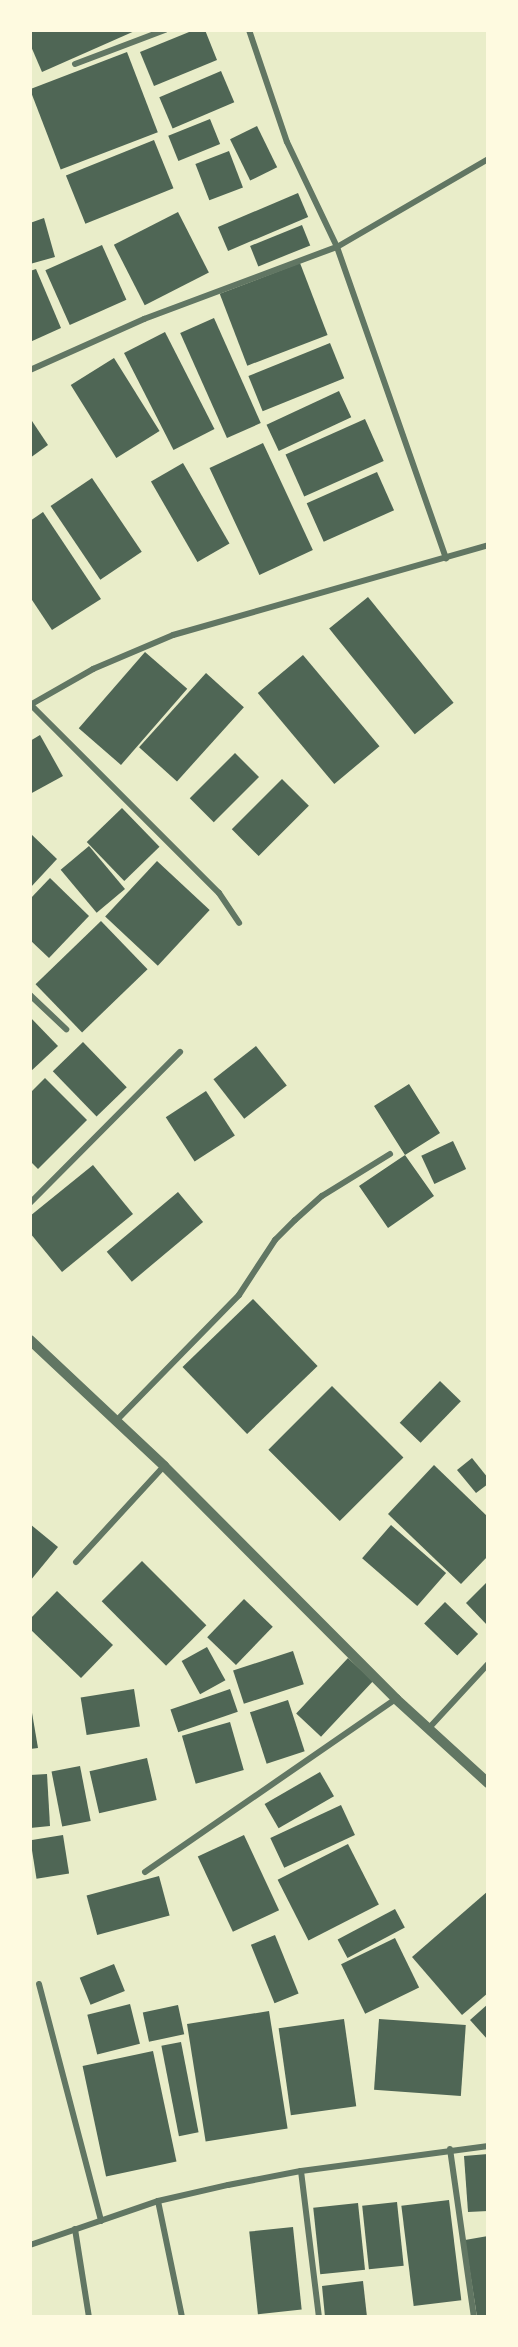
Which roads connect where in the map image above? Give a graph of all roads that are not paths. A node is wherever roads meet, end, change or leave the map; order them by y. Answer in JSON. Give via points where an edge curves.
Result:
{"nodes":[{"id":1,"x":165,"y":30,"type":"edge"},
{"id":2,"x":249,"y":30,"type":"edge"},
{"id":3,"x":75,"y":64,"type":"dead end"},
{"id":4,"x":488,"y":159,"type":"edge"},
{"id":5,"x":337,"y":247,"type":"junction"},
{"id":6,"x":30,"y":370,"type":"edge"},
{"id":7,"x":488,"y":545,"type":"edge"},
{"id":8,"x":446,"y":558,"type":"junction"},
{"id":9,"x":30,"y":704,"type":"edge"},
{"id":10,"x":239,"y":923,"type":"dead end"},
{"id":11,"x":30,"y":995,"type":"edge"},
{"id":12,"x":66,"y":1029,"type":"dead end"},
{"id":13,"x":180,"y":1053,"type":"dead end"},
{"id":14,"x":390,"y":1154,"type":"dead end"},
{"id":15,"x":30,"y":1203,"type":"edge"},
{"id":16,"x":30,"y":1340,"type":"edge"},
{"id":17,"x":116,"y":1421,"type":"junction"},
{"id":18,"x":164,"y":1466,"type":"junction"},
{"id":19,"x":76,"y":1562,"type":"dead end"},
{"id":20,"x":488,"y":1664,"type":"edge"},
{"id":21,"x":396,"y":1699,"type":"junction"},
{"id":22,"x":429,"y":1728,"type":"junction"},
{"id":23,"x":488,"y":1783,"type":"edge"},
{"id":24,"x":145,"y":1872,"type":"dead end"},
{"id":25,"x":39,"y":1984,"type":"dead end"},
{"id":26,"x":488,"y":2146,"type":"edge"},
{"id":27,"x":450,"y":2149,"type":"junction"},
{"id":28,"x":301,"y":2171,"type":"junction"},
{"id":29,"x":158,"y":2201,"type":"junction"},
{"id":30,"x":101,"y":2221,"type":"junction"},
{"id":31,"x":75,"y":2229,"type":"junction"},
{"id":32,"x":30,"y":2245,"type":"edge"},
{"id":33,"x":89,"y":2317,"type":"edge"},
{"id":34,"x":182,"y":2317,"type":"edge"},
{"id":35,"x":319,"y":2317,"type":"edge"},
{"id":36,"x":474,"y":2317,"type":"edge"}],
"edges":[{"from":1,"to":3,"type":"street"},
{"from":2,"to":5,"type":"street","via":[[287,142]]},
{"from":4,"to":5,"type":"street"},
{"from":5,"to":6,"type":"street","via":[[144,319]]},
{"from":5,"to":8,"type":"street"},
{"from":7,"to":8,"type":"street"},
{"from":8,"to":9,"type":"street","via":[[173,636],[93,669]]},
{"from":9,"to":10,"type":"street","via":[[219,893]]},
{"from":11,"to":12,"type":"street"},
{"from":13,"to":15,"type":"street"},
{"from":14,"to":17,"type":"street","via":[[322,1196],[295,1220],[275,1240],[239,1295]]},
{"from":16,"to":17,"type":"street"},
{"from":17,"to":18,"type":"street"},
{"from":18,"to":19,"type":"street"},
{"from":18,"to":21,"type":"street"},
{"from":20,"to":22,"type":"street"},
{"from":21,"to":22,"type":"street"},
{"from":21,"to":24,"type":"street"},
{"from":22,"to":23,"type":"street"},
{"from":25,"to":30,"type":"street"},
{"from":26,"to":27,"type":"street"},
{"from":27,"to":28,"type":"street"},
{"from":27,"to":36,"type":"street"},
{"from":28,"to":29,"type":"street"},
{"from":28,"to":35,"type":"street"},
{"from":29,"to":30,"type":"street"},
{"from":29,"to":34,"type":"street"},
{"from":30,"to":31,"type":"street"},
{"from":31,"to":32,"type":"street"},
{"from":31,"to":33,"type":"street"}]}
